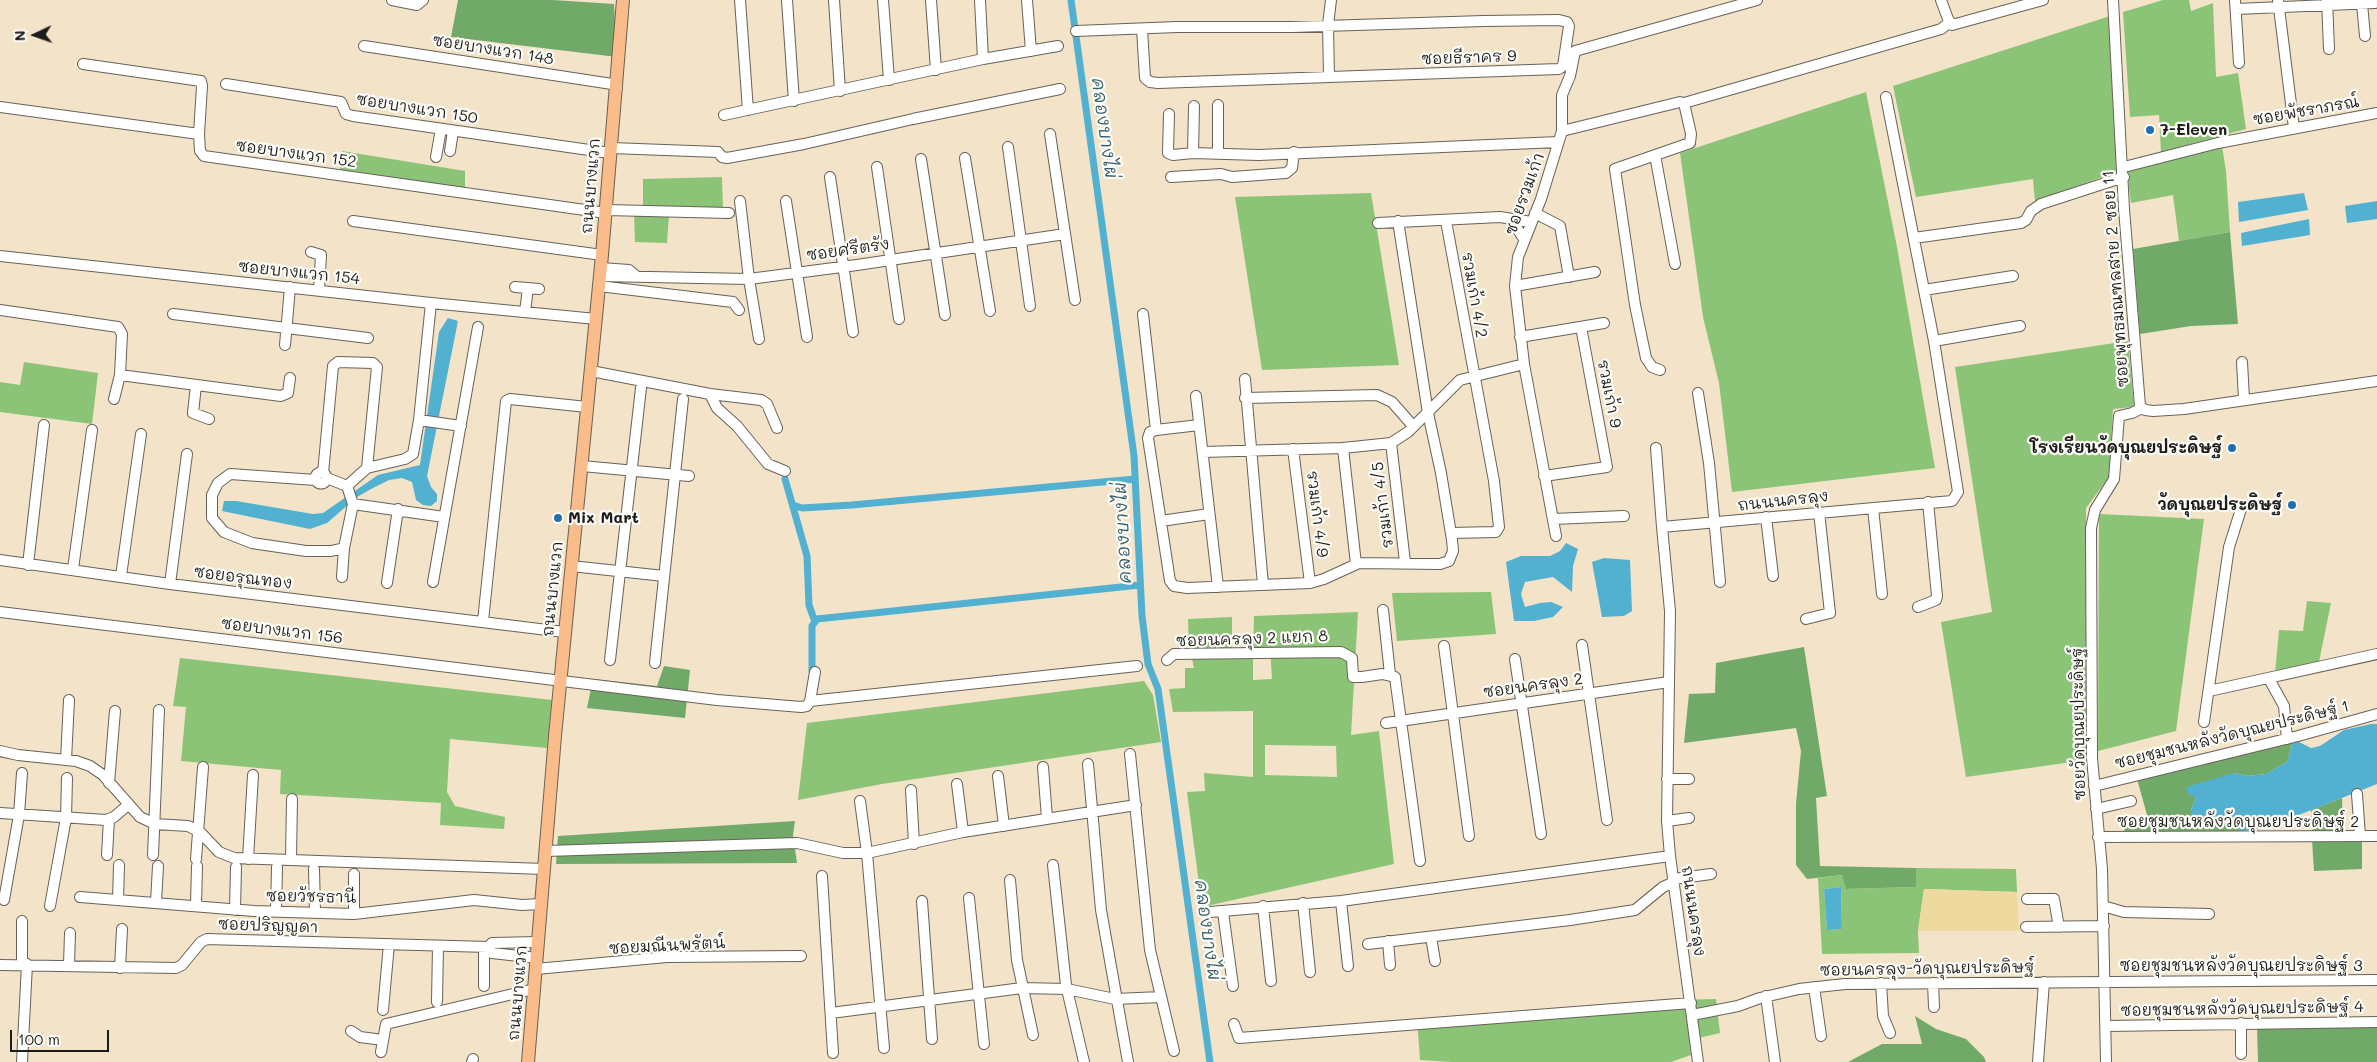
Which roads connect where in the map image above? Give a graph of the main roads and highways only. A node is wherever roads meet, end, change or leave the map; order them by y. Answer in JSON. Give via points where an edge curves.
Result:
{"nodes":[{"id":1,"x":623,"y":0,"type":"edge"},
{"id":2,"x":528,"y":1062,"type":"edge"}],
"edges":[{"from":1,"to":2,"type":"main road","name":"ถนนบางแวก"}]}
